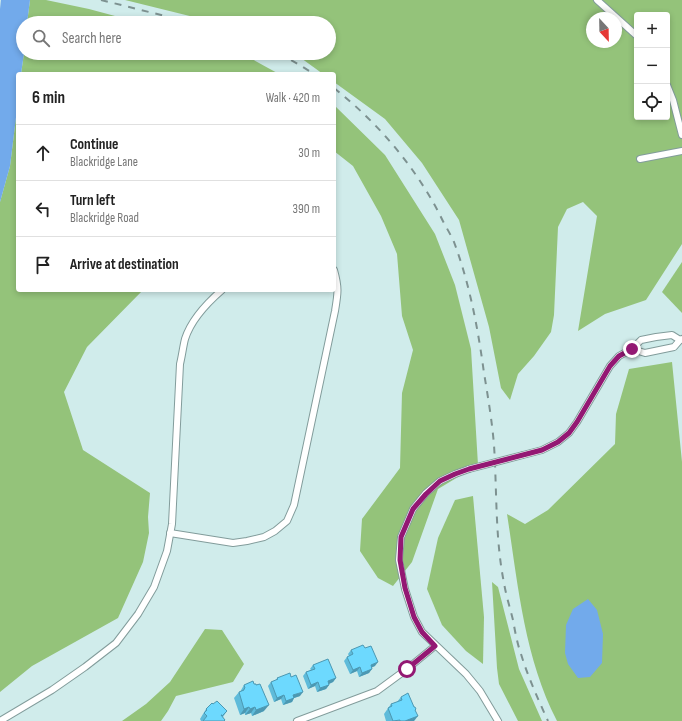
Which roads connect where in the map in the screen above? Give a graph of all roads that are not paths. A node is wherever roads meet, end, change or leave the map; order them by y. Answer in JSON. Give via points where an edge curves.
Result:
{"nodes":[{"id":1,"x":596,"y":0,"type":"edge"},
{"id":2,"x":634,"y":33,"type":"edge"},
{"id":3,"x":670,"y":92,"type":"edge"},
{"id":4,"x":682,"y":135,"type":"edge"},
{"id":5,"x":682,"y":151,"type":"edge"},
{"id":6,"x":640,"y":159,"type":"dead end"},
{"id":7,"x":336,"y":277,"type":"edge"},
{"id":8,"x":220,"y":292,"type":"edge"},
{"id":9,"x":681,"y":340,"type":"edge"},
{"id":10,"x":632,"y":349,"type":"junction"},
{"id":11,"x":170,"y":533,"type":"junction"},
{"id":12,"x":435,"y":646,"type":"junction"},
{"id":13,"x":0,"y":721,"type":"edge"},
{"id":14,"x":297,"y":721,"type":"edge"},
{"id":15,"x":498,"y":721,"type":"edge"}],
"edges":[{"from":1,"to":2,"type":"street"},
{"from":3,"to":4,"type":"street"},
{"from":5,"to":6,"type":"street"},
{"from":7,"to":11,"type":"street","via":[[336,305],[294,505],[287,521],[264,537],[233,543]]},
{"from":8,"to":11,"type":"street","via":[[193,321],[185,339],[180,364]]},
{"from":9,"to":10,"type":"street","via":[[674,347],[659,351],[645,353]]},
{"from":9,"to":10,"type":"street","via":[[672,335],[656,337],[641,340]]},
{"from":10,"to":12,"type":"street","bridge":true,"via":[[619,356],[610,366],[577,422],[558,442],[542,450],[455,474],[440,481],[413,509],[401,537],[400,560],[414,617],[422,632]]},
{"from":11,"to":13,"type":"street","via":[[154,587],[116,643],[52,690]]},
{"from":12,"to":14,"type":"street","via":[[377,691]]},
{"from":12,"to":15,"type":"street","via":[[466,674],[480,691]]}]}
